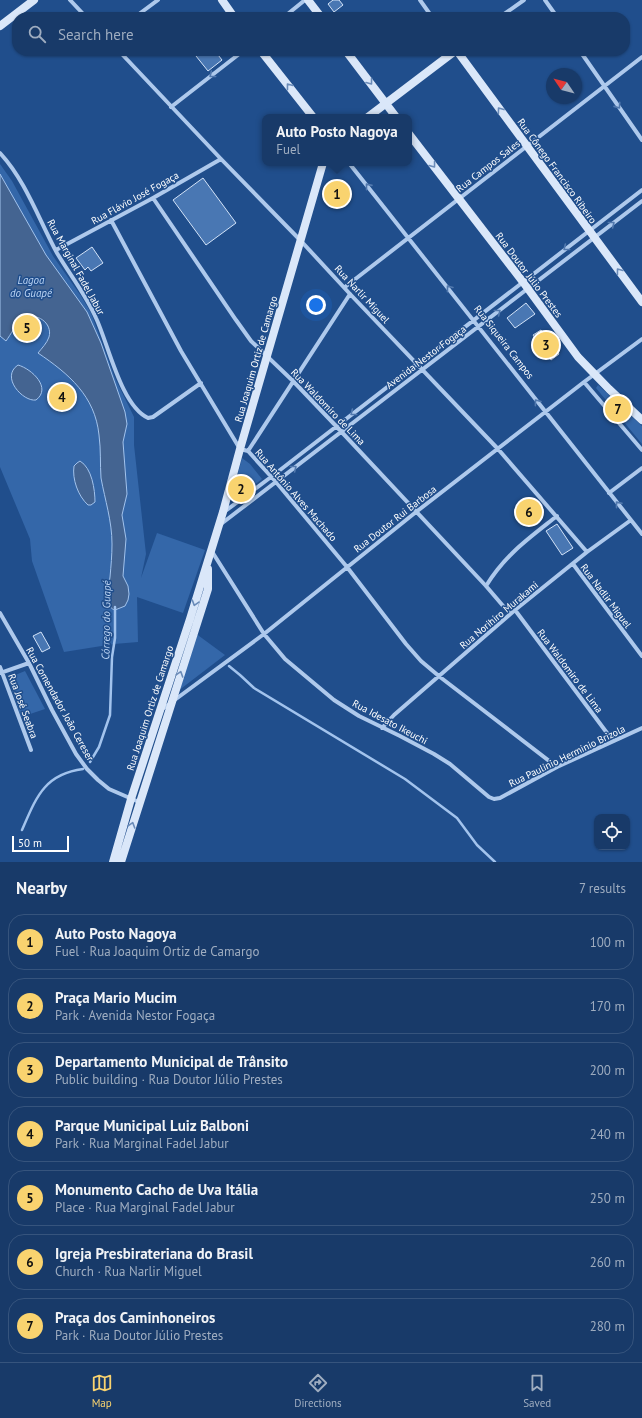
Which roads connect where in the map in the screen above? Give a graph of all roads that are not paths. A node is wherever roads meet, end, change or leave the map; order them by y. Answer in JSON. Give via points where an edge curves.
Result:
{"nodes":[{"id":1,"x":34,"y":0,"type":"edge"},
{"id":2,"x":70,"y":0,"type":"edge"},
{"id":3,"x":158,"y":0,"type":"edge"},
{"id":4,"x":222,"y":0,"type":"edge"},
{"id":5,"x":305,"y":0,"type":"edge"},
{"id":6,"x":308,"y":0,"type":"edge"},
{"id":7,"x":420,"y":0,"type":"edge"},
{"id":8,"x":524,"y":0,"type":"edge"},
{"id":9,"x":545,"y":0,"type":"edge"},
{"id":10,"x":18,"y":12,"type":"edge"},
{"id":11,"x":81,"y":12,"type":"edge"},
{"id":12,"x":142,"y":12,"type":"edge"},
{"id":13,"x":230,"y":12,"type":"edge"},
{"id":14,"x":290,"y":12,"type":"edge"},
{"id":15,"x":317,"y":12,"type":"edge"},
{"id":16,"x":428,"y":12,"type":"edge"},
{"id":17,"x":507,"y":12,"type":"edge"},
{"id":18,"x":553,"y":12,"type":"edge"},
{"id":19,"x":12,"y":17,"type":"edge"},
{"id":20,"x":0,"y":26,"type":"edge"},
{"id":21,"x":124,"y":56,"type":"edge"},
{"id":22,"x":237,"y":56,"type":"edge"},
{"id":23,"x":265,"y":56,"type":"edge"},
{"id":24,"x":350,"y":56,"type":"edge"},
{"id":25,"x":449,"y":56,"type":"edge"},
{"id":26,"x":460,"y":56,"type":"edge"},
{"id":27,"x":583,"y":56,"type":"edge"},
{"id":28,"x":642,"y":58,"type":"edge"},
{"id":29,"x":605,"y":87,"type":"junction"},
{"id":30,"x":386,"y":104,"type":"junction"},
{"id":31,"x":171,"y":107,"type":"junction"},
{"id":32,"x":311,"y":114,"type":"edge"},
{"id":33,"x":372,"y":114,"type":"edge"},
{"id":34,"x":394,"y":114,"type":"edge"},
{"id":35,"x":412,"y":138,"type":"edge"},
{"id":36,"x":642,"y":140,"type":"edge"},
{"id":37,"x":527,"y":146,"type":"junction"},
{"id":38,"x":0,"y":153,"type":"edge"},
{"id":39,"x":221,"y":159,"type":"junction"},
{"id":40,"x":322,"y":166,"type":"edge"},
{"id":41,"x":351,"y":166,"type":"edge"},
{"id":42,"x":642,"y":190,"type":"edge"},
{"id":43,"x":153,"y":198,"type":"junction"},
{"id":44,"x":459,"y":199,"type":"junction"},
{"id":45,"x":629,"y":200,"type":"junction"},
{"id":46,"x":642,"y":201,"type":"edge"},
{"id":47,"x":634,"y":206,"type":"junction"},
{"id":48,"x":110,"y":220,"type":"junction"},
{"id":49,"x":588,"y":230,"type":"junction"},
{"id":50,"x":408,"y":237,"type":"junction"},
{"id":51,"x":594,"y":238,"type":"junction"},
{"id":52,"x":301,"y":241,"type":"junction"},
{"id":53,"x":56,"y":250,"type":"junction"},
{"id":54,"x":525,"y":285,"type":"junction"},
{"id":55,"x":345,"y":287,"type":"junction"},
{"id":56,"x":350,"y":294,"type":"junction"},
{"id":57,"x":642,"y":302,"type":"edge"},
{"id":58,"x":474,"y":320,"type":"junction"},
{"id":59,"x":479,"y":327,"type":"junction"},
{"id":60,"x":642,"y":339,"type":"edge"},
{"id":61,"x":267,"y":357,"type":"junction"},
{"id":62,"x":417,"y":363,"type":"junction"},
{"id":63,"x":423,"y":369,"type":"junction"},
{"id":64,"x":594,"y":374,"type":"junction"},
{"id":65,"x":395,"y":381,"type":"junction"},
{"id":66,"x":294,"y":382,"type":"junction"},
{"id":67,"x":584,"y":382,"type":"junction"},
{"id":68,"x":201,"y":383,"type":"junction"},
{"id":69,"x":399,"y":387,"type":"junction"},
{"id":70,"x":373,"y":397,"type":"junction"},
{"id":71,"x":378,"y":404,"type":"junction"},
{"id":72,"x":545,"y":413,"type":"junction"},
{"id":73,"x":642,"y":420,"type":"edge"},
{"id":74,"x":336,"y":426,"type":"junction"},
{"id":75,"x":341,"y":432,"type":"junction"},
{"id":76,"x":498,"y":448,"type":"junction"},
{"id":77,"x":244,"y":450,"type":"junction"},
{"id":78,"x":642,"y":450,"type":"edge"},
{"id":79,"x":642,"y":468,"type":"edge"},
{"id":80,"x":271,"y":477,"type":"junction"},
{"id":81,"x":276,"y":482,"type":"junction"},
{"id":82,"x":609,"y":493,"type":"junction"},
{"id":83,"x":223,"y":512,"type":"junction"},
{"id":84,"x":416,"y":512,"type":"junction"},
{"id":85,"x":557,"y":516,"type":"junction"},
{"id":86,"x":631,"y":520,"type":"junction"},
{"id":87,"x":219,"y":526,"type":"junction"},
{"id":88,"x":642,"y":534,"type":"edge"},
{"id":89,"x":211,"y":550,"type":"junction"},
{"id":90,"x":587,"y":552,"type":"junction"},
{"id":91,"x":208,"y":560,"type":"junction"},
{"id":92,"x":572,"y":564,"type":"junction"},
{"id":93,"x":347,"y":567,"type":"junction"},
{"id":94,"x":486,"y":586,"type":"junction"},
{"id":95,"x":515,"y":610,"type":"junction"},
{"id":96,"x":0,"y":613,"type":"edge"},
{"id":97,"x":510,"y":614,"type":"junction"},
{"id":98,"x":264,"y":634,"type":"junction"},
{"id":99,"x":642,"y":656,"type":"edge"},
{"id":100,"x":28,"y":663,"type":"junction"},
{"id":101,"x":0,"y":667,"type":"edge"},
{"id":102,"x":1,"y":673,"type":"edge"},
{"id":103,"x":440,"y":677,"type":"junction"},
{"id":104,"x":171,"y":703,"type":"junction"},
{"id":105,"x":159,"y":712,"type":"junction"},
{"id":106,"x":382,"y":728,"type":"junction"},
{"id":107,"x":642,"y":728,"type":"edge"},
{"id":108,"x":613,"y":741,"type":"junction"},
{"id":109,"x":31,"y":750,"type":"dead end"},
{"id":110,"x":558,"y":767,"type":"junction"},
{"id":111,"x":500,"y":798,"type":"joint"},
{"id":112,"x":135,"y":800,"type":"junction"},
{"id":113,"x":113,"y":862,"type":"edge"},
{"id":114,"x":121,"y":862,"type":"edge"}],
"edges":[{"from":1,"to":10,"type":"main road"},
{"from":2,"to":11,"type":"street"},
{"from":3,"to":12,"type":"street"},
{"from":4,"to":13,"type":"main road"},
{"from":5,"to":14,"type":"street"},
{"from":6,"to":15,"type":"main road"},
{"from":7,"to":16,"type":"street"},
{"from":8,"to":17,"type":"street"},
{"from":9,"to":18,"type":"street"},
{"from":19,"to":20,"type":"main road"},
{"from":21,"to":31,"type":"street","name":"Rua Narlir Miguel"},
{"from":22,"to":31,"type":"street","one_way":true},
{"from":32,"to":23,"type":"main road","one_way":true},
{"from":24,"to":30,"type":"main road","one_way":true},
{"from":25,"to":30,"type":"main road"},
{"from":37,"to":26,"type":"main road","name":"Rua Cônego Francisco Ribeiro","one_way":true},
{"from":27,"to":29,"type":"street"},
{"from":28,"to":29,"type":"street","name":"Rua Campos Sales"},
{"from":29,"to":36,"type":"street","one_way":true},
{"from":29,"to":37,"type":"street","name":"Rua Campos Sales"},
{"from":30,"to":33,"type":"main road"},
{"from":30,"to":34,"type":"main road"},
{"from":31,"to":39,"type":"street","name":"Rua Narlir Miguel"},
{"from":35,"to":44,"type":"main road","name":"Rua Doutor Júlio Prestes","one_way":true},
{"from":37,"to":44,"type":"street","name":"Rua Campos Sales"},
{"from":37,"to":49,"type":"main road","name":"Rua Cônego Francisco Ribeiro"},
{"from":38,"to":53,"type":"street","name":"Rua Marginal Fadel Jabur","via":[[9,163]]},
{"from":39,"to":43,"type":"street","name":"Rua Flávio José Fogaça"},
{"from":39,"to":52,"type":"street","name":"Rua Narlir Miguel"},
{"from":40,"to":52,"type":"main road","name":"Rua Joaquim Ortiz de Camargo"},
{"from":50,"to":41,"type":"street","name":"Rua Siqueira Campos","one_way":true},
{"from":42,"to":45,"type":"street","name":"Avenida Nestor Fogaça"},
{"from":43,"to":48,"type":"street","name":"Rua Flávio José Fogaça"},
{"from":43,"to":61,"type":"street","name":"Rua Waldomiro de Lima","via":[[251,341]]},
{"from":44,"to":50,"type":"street","name":"Rua Campos Sales"},
{"from":44,"to":54,"type":"main road","name":"Rua Doutor Júlio Prestes"},
{"from":45,"to":47,"type":"street"},
{"from":45,"to":49,"type":"street","name":"Avenida Nestor Fogaça"},
{"from":46,"to":47,"type":"street","name":"Avenida Nestor Fogaça"},
{"from":51,"to":47,"type":"street","name":"Avenida Nestor Fogaça","one_way":true},
{"from":48,"to":53,"type":"street","name":"Rua Flávio José Fogaça"},
{"from":48,"to":68,"type":"street","name":"Rua Antônio Alves Machado"},
{"from":49,"to":51,"type":"main road","name":"Rua Cônego Francisco Ribeiro"},
{"from":49,"to":54,"type":"street","name":"Avenida Nestor Fogaça","one_way":true},
{"from":50,"to":55,"type":"street","name":"Rua Campos Sales"},
{"from":58,"to":50,"type":"street","name":"Rua Siqueira Campos","one_way":true},
{"from":51,"to":54,"type":"street","name":"Avenida Nestor Fogaça"},
{"from":57,"to":51,"type":"main road","name":"Rua Cônego Francisco Ribeiro","one_way":true},
{"from":52,"to":55,"type":"street","name":"Rua Narlir Miguel"},
{"from":52,"to":61,"type":"main road","name":"Rua Joaquim Ortiz de Camargo"},
{"from":53,"to":68,"type":"street","name":"Rua Marginal Fadel Jabur","via":[[94,313],[117,374],[139,412],[148,418],[152,417]]},
{"from":54,"to":58,"type":"street","name":"Avenida Nestor Fogaça"},
{"from":59,"to":54,"type":"street","name":"Avenida Nestor Fogaça","one_way":true},
{"from":54,"to":64,"type":"main road","name":"Rua Doutor Júlio Prestes","via":[[578,357]]},
{"from":55,"to":56,"type":"street","name":"Rua Narlir Miguel"},
{"from":56,"to":62,"type":"street","name":"Rua Narlir Miguel"},
{"from":56,"to":66,"type":"street"},
{"from":58,"to":59,"type":"street","name":"Rua Siqueira Campos"},
{"from":58,"to":62,"type":"street","name":"Avenida Nestor Fogaça"},
{"from":59,"to":63,"type":"street","name":"Avenida Nestor Fogaça"},
{"from":72,"to":59,"type":"street","name":"Rua Siqueira Campos","one_way":true},
{"from":60,"to":64,"type":"street","name":"Rua Doutor Rui Barbosa"},
{"from":61,"to":66,"type":"street","name":"Rua Waldomiro de Lima"},
{"from":61,"to":77,"type":"main road","name":"Rua Joaquim Ortiz de Camargo"},
{"from":62,"to":63,"type":"street","name":"Rua Narlir Miguel"},
{"from":62,"to":65,"type":"street","name":"Avenida Nestor Fogaça"},
{"from":63,"to":69,"type":"street","name":"Avenida Nestor Fogaça"},
{"from":63,"to":76,"type":"street","name":"Rua Narlir Miguel"},
{"from":64,"to":67,"type":"street","name":"Rua Doutor Rui Barbosa"},
{"from":64,"to":73,"type":"main road","name":"Rua Doutor Júlio Prestes"},
{"from":65,"to":69,"type":"street"},
{"from":65,"to":70,"type":"street","name":"Avenida Nestor Fogaça"},
{"from":66,"to":74,"type":"street","name":"Rua Waldomiro de Lima"},
{"from":66,"to":77,"type":"street"},
{"from":67,"to":72,"type":"street","name":"Rua Doutor Rui Barbosa"},
{"from":67,"to":78,"type":"street"},
{"from":68,"to":77,"type":"street","name":"Rua Antônio Alves Machado"},
{"from":69,"to":71,"type":"street","name":"Avenida Nestor Fogaça"},
{"from":70,"to":71,"type":"street"},
{"from":70,"to":74,"type":"street","name":"Avenida Nestor Fogaça","one_way":true},
{"from":71,"to":75,"type":"street","name":"Avenida Nestor Fogaça"},
{"from":72,"to":76,"type":"street","name":"Rua Doutor Rui Barbosa"},
{"from":72,"to":82,"type":"street","name":"Rua Siqueira Campos"},
{"from":74,"to":75,"type":"street","name":"Rua Waldomiro de Lima"},
{"from":74,"to":80,"type":"street","name":"Avenida Nestor Fogaça"},
{"from":81,"to":75,"type":"street","name":"Avenida Nestor Fogaça","one_way":true},
{"from":75,"to":84,"type":"street","name":"Rua Waldomiro de Lima"},
{"from":76,"to":84,"type":"street","name":"Rua Doutor Rui Barbosa"},
{"from":76,"to":85,"type":"street","name":"Rua Narlir Miguel"},
{"from":77,"to":80,"type":"street","name":"Rua Antônio Alves Machado"},
{"from":77,"to":83,"type":"main road","name":"Rua Joaquim Ortiz de Camargo"},
{"from":79,"to":82,"type":"street"},
{"from":80,"to":81,"type":"street","name":"Rua Antônio Alves Machado"},
{"from":80,"to":83,"type":"street","name":"Avenida Nestor Fogaça"},
{"from":81,"to":87,"type":"street","name":"Avenida Nestor Fogaça"},
{"from":81,"to":93,"type":"street","name":"Rua Antônio Alves Machado"},
{"from":86,"to":82,"type":"street","name":"Rua Siqueira Campos","one_way":true},
{"from":83,"to":87,"type":"main road","name":"Rua Joaquim Ortiz de Camargo"},
{"from":84,"to":93,"type":"street","name":"Rua Doutor Rui Barbosa"},
{"from":84,"to":94,"type":"street","name":"Rua Waldomiro de Lima"},
{"from":85,"to":90,"type":"street","name":"Rua Narlir Miguel"},
{"from":85,"to":94,"type":"street","via":[[519,546]]},
{"from":86,"to":88,"type":"street","name":"Rua Siqueira Campos"},
{"from":86,"to":90,"type":"street","name":"Rua Norihiro Murakami"},
{"from":87,"to":89,"type":"main road","name":"Rua Joaquim Ortiz de Camargo"},
{"from":89,"to":91,"type":"main road","name":"Rua Joaquim Ortiz de Camargo"},
{"from":89,"to":98,"type":"street","name":"Rua Idesato Ikeuchi"},
{"from":90,"to":92,"type":"street","name":"Rua Norihiro Murakami"},
{"from":104,"to":91,"type":"main road","name":"Rua Joaquim Ortiz de Camargo","one_way":true,"via":[[208,589]]},
{"from":91,"to":105,"type":"main road","name":"Rua Joaquim Ortiz de Camargo","one_way":true},
{"from":92,"to":95,"type":"street","name":"Rua Norihiro Murakami"},
{"from":92,"to":99,"type":"street","name":"Rua Nadlir Miguel"},
{"from":93,"to":98,"type":"street","name":"Rua Doutor Rui Barbosa"},
{"from":93,"to":103,"type":"street","name":"Rua Antônio Alves Machado","via":[[406,644]]},
{"from":94,"to":97,"type":"street","name":"Rua Waldomiro de Lima"},
{"from":95,"to":97,"type":"street","name":"Rua Norihiro Murakami"},
{"from":95,"to":108,"type":"street","name":"Rua Waldomiro de Lima"},
{"from":96,"to":100,"type":"street","name":"Rua Comendador João Cereser"},
{"from":97,"to":103,"type":"street","name":"Rua Norihiro Murakami"},
{"from":98,"to":104,"type":"street","name":"Rua Doutor Rui Barbosa"},
{"from":98,"to":106,"type":"street","name":"Rua Idesato Ikeuchi","via":[[285,659],[334,700]]},
{"from":100,"to":102,"type":"street"},
{"from":100,"to":112,"type":"street","name":"Rua Comendador João Cereser","via":[[87,769],[109,789]]},
{"from":101,"to":102,"type":"street","name":"Rua José Seabra"},
{"from":102,"to":109,"type":"street","name":"Rua José Seabra"},
{"from":103,"to":106,"type":"street","name":"Rua Norihiro Murakami"},
{"from":103,"to":110,"type":"street","name":"Rua Antônio Alves Machado"},
{"from":104,"to":105,"type":"street","name":"Rua Doutor Rui Barbosa"},
{"from":104,"to":112,"type":"main road","name":"Rua Joaquim Ortiz de Camargo"},
{"from":105,"to":112,"type":"main road","name":"Rua Joaquim Ortiz de Camargo"},
{"from":106,"to":111,"type":"street","name":"Rua Idesato Ikeuchi","via":[[450,764],[489,797]]},
{"from":107,"to":108,"type":"street","name":"Rua Paulinio Herminio Brizola"},
{"from":108,"to":110,"type":"street","name":"Rua Paulinio Herminio Brizola"},
{"from":110,"to":111,"type":"street","name":"Rua Paulinio Herminio Brizola"},
{"from":112,"to":113,"type":"main road","name":"Rua Joaquim Ortiz de Camargo"},
{"from":114,"to":112,"type":"main road","name":"Rua Joaquim Ortiz de Camargo","one_way":true}]}
